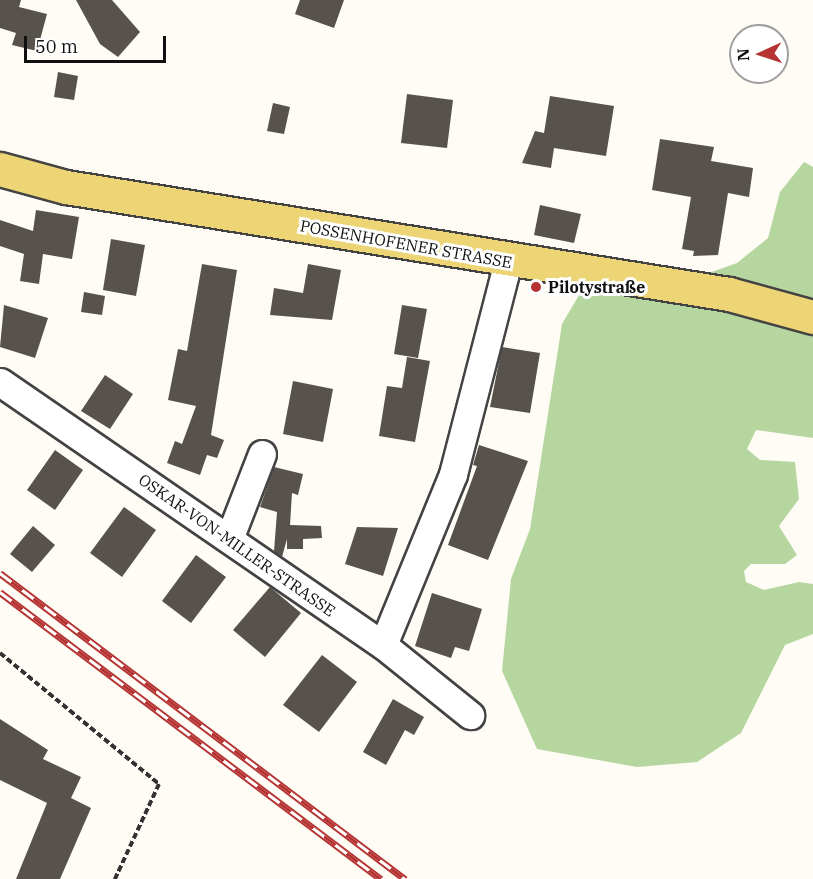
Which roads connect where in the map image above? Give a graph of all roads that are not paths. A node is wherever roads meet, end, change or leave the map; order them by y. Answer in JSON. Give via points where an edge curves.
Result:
{"nodes":[{"id":1,"x":0,"y":169,"type":"edge"},
{"id":2,"x":508,"y":262,"type":"junction"},
{"id":3,"x":813,"y":317,"type":"edge"},
{"id":4,"x":0,"y":382,"type":"edge"},
{"id":5,"x":262,"y":454,"type":"dead end"},
{"id":6,"x":229,"y":540,"type":"junction"},
{"id":7,"x":383,"y":645,"type":"junction"},
{"id":8,"x":470,"y":715,"type":"dead end"}],
"edges":[{"from":1,"to":2,"type":"main road","name":"POSSENHOFENER STRASSE","via":[[66,187]]},
{"from":2,"to":3,"type":"main road","name":"POSSENHOFENER STRASSE","via":[[729,294]]},
{"from":2,"to":7,"type":"street","via":[[453,474]]},
{"from":4,"to":6,"type":"street","name":"OSKAR-VON-MILLER-STRASSE"},
{"from":5,"to":6,"type":"street"},
{"from":6,"to":7,"type":"street","name":"OSKAR-VON-MILLER-STRASSE"},
{"from":7,"to":8,"type":"street","name":"OSKAR-VON-MILLER-STRASSE"}]}
